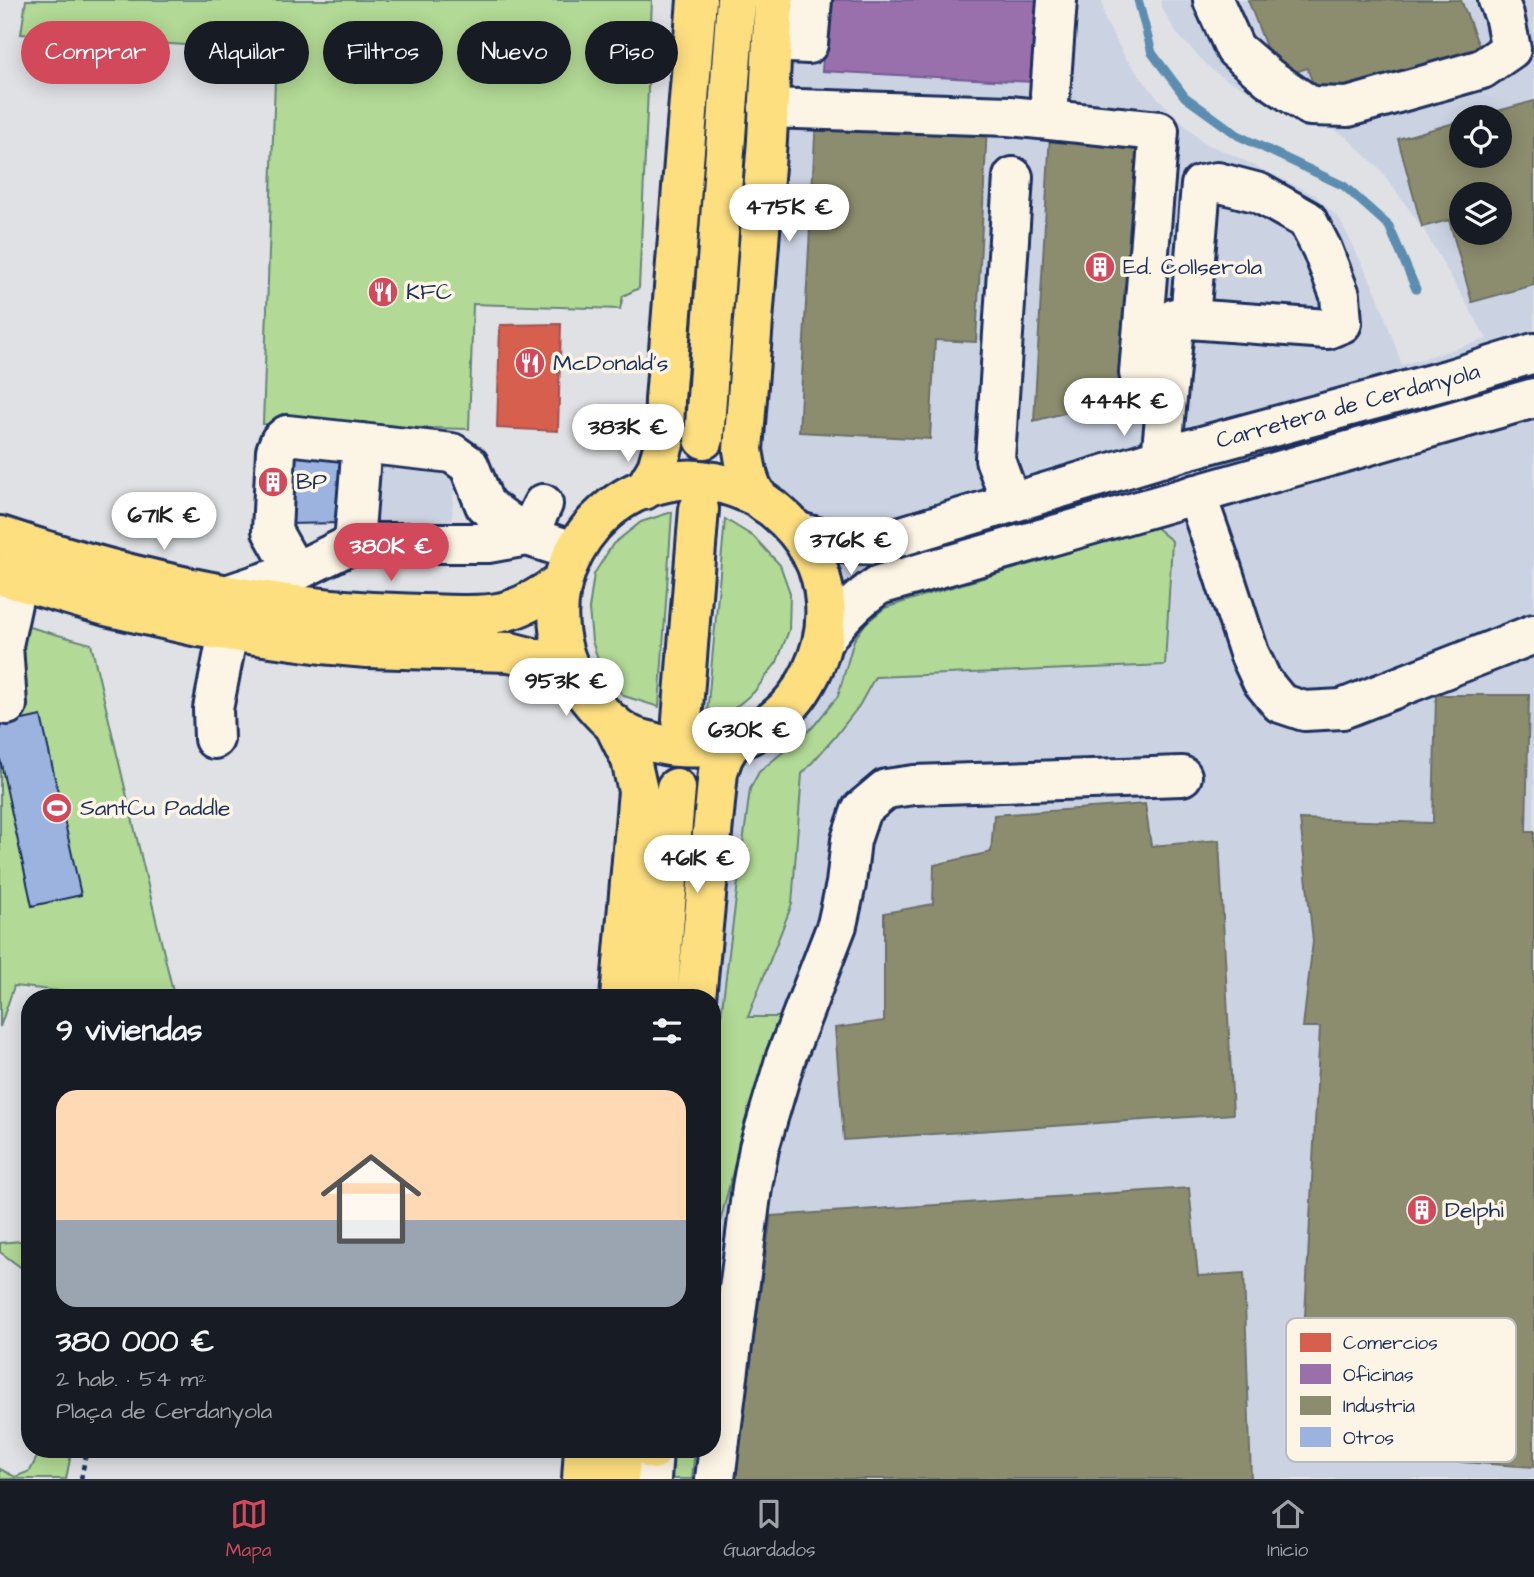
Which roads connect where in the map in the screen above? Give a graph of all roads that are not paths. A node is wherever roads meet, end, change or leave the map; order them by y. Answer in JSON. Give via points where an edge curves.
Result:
{"nodes":[{"id":1,"x":697,"y":0,"type":"edge"},
{"id":2,"x":736,"y":0,"type":"edge"},
{"id":3,"x":774,"y":0,"type":"edge"},
{"id":4,"x":812,"y":0,"type":"edge"},
{"id":5,"x":1057,"y":0,"type":"edge"},
{"id":6,"x":1213,"y":0,"type":"edge"},
{"id":7,"x":1498,"y":0,"type":"edge"},
{"id":8,"x":772,"y":43,"type":"junction"},
{"id":9,"x":1050,"y":94,"type":"dead end"},
{"id":10,"x":768,"y":108,"type":"junction"},
{"id":11,"x":1013,"y":177,"type":"dead end"},
{"id":12,"x":1190,"y":319,"type":"junction"},
{"id":13,"x":1534,"y":353,"type":"edge"},
{"id":14,"x":1534,"y":369,"type":"edge"},
{"id":15,"x":1139,"y":373,"type":"dead end"},
{"id":16,"x":1450,"y":379,"type":"junction"},
{"id":17,"x":1534,"y":398,"type":"edge"},
{"id":18,"x":1458,"y":418,"type":"junction"},
{"id":19,"x":1534,"y":422,"type":"edge"},
{"id":20,"x":704,"y":439,"type":"dead end"},
{"id":21,"x":362,"y":443,"type":"junction"},
{"id":22,"x":1161,"y":458,"type":"junction"},
{"id":23,"x":644,"y":490,"type":"junction"},
{"id":24,"x":1196,"y":494,"type":"junction"},
{"id":25,"x":759,"y":498,"type":"junction"},
{"id":26,"x":1011,"y":503,"type":"junction"},
{"id":27,"x":699,"y":509,"type":"dead end"},
{"id":28,"x":535,"y":521,"type":"junction"},
{"id":29,"x":799,"y":532,"type":"junction"},
{"id":30,"x":0,"y":536,"type":"edge"},
{"id":31,"x":354,"y":543,"type":"junction"},
{"id":32,"x":568,"y":567,"type":"junction"},
{"id":33,"x":295,"y":572,"type":"junction"},
{"id":34,"x":8,"y":578,"type":"edge"},
{"id":35,"x":227,"y":613,"type":"junction"},
{"id":36,"x":1534,"y":634,"type":"edge"},
{"id":37,"x":823,"y":641,"type":"junction"},
{"id":38,"x":570,"y":672,"type":"junction"},
{"id":39,"x":7,"y":705,"type":"dead end"},
{"id":40,"x":682,"y":720,"type":"dead end"},
{"id":41,"x":613,"y":723,"type":"junction"},
{"id":42,"x":214,"y":739,"type":"dead end"},
{"id":43,"x":732,"y":742,"type":"junction"},
{"id":44,"x":1182,"y":776,"type":"dead end"},
{"id":45,"x":676,"y":788,"type":"dead end"},
{"id":46,"x":621,"y":989,"type":"edge"},
{"id":47,"x":659,"y":989,"type":"edge"},
{"id":48,"x":697,"y":989,"type":"edge"},
{"id":49,"x":721,"y":1432,"type":"edge"},
{"id":50,"x":583,"y":1458,"type":"edge"},
{"id":51,"x":643,"y":1458,"type":"edge"},
{"id":52,"x":718,"y":1458,"type":"edge"},
{"id":53,"x":582,"y":1479,"type":"edge"},
{"id":54,"x":619,"y":1479,"type":"edge"},
{"id":55,"x":715,"y":1479,"type":"edge"}],
"edges":[{"from":1,"to":23,"type":"main road","via":[[664,444]]},
{"from":2,"to":20,"type":"main road"},
{"from":3,"to":8,"type":"main road"},
{"from":4,"to":8,"type":"street","via":[[808,44]]},
{"from":5,"to":9,"type":"street"},
{"from":6,"to":7,"type":"street","via":[[1235,49],[1269,78],[1310,106],[1348,107],[1482,69],[1511,49]]},
{"from":8,"to":10,"type":"main road"},
{"from":10,"to":15,"type":"street","via":[[1009,116],[1159,131]]},
{"from":10,"to":25,"type":"main road","via":[[743,450],[747,475]]},
{"from":11,"to":26,"type":"street","via":[[995,459]]},
{"from":12,"to":12,"type":"street","via":[[1327,329],[1342,323],[1340,295],[1307,220],[1259,193],[1217,183],[1201,185]]},
{"from":12,"to":22,"type":"street","via":[[1175,318]]},
{"from":13,"to":16,"type":"street","name":"Carretera de Cerdanyola"},
{"from":14,"to":16,"type":"street","via":[[1474,386]]},
{"from":16,"to":22,"type":"street","name":"Carretera de Cerdanyola"},
{"from":17,"to":18,"type":"street","name":"Carretera de Cerdanyola"},
{"from":18,"to":19,"type":"street"},
{"from":18,"to":24,"type":"street","name":"Carretera de Cerdanyola"},
{"from":21,"to":28,"type":"street","via":[[453,453],[469,465],[485,505]]},
{"from":21,"to":31,"type":"street"},
{"from":21,"to":33,"type":"street","via":[[288,435],[280,441],[272,530]]},
{"from":22,"to":26,"type":"street","name":"Carretera de Cerdanyola"},
{"from":23,"to":25,"type":"main road","via":[[667,482],[713,481]]},
{"from":23,"to":32,"type":"main road","via":[[615,505],[586,534]]},
{"from":24,"to":36,"type":"street","via":[[1249,653],[1280,704],[1304,711],[1342,709]]},
{"from":24,"to":37,"type":"street","name":"Carretera de Cerdanyola","via":[[879,585],[843,615]]},
{"from":25,"to":29,"type":"main road"},
{"from":26,"to":29,"type":"street","name":"Carretera de Cerdanyola","via":[[872,545],[848,545]]},
{"from":27,"to":40,"type":"main road"},
{"from":28,"to":31,"type":"street","via":[[488,543]]},
{"from":28,"to":32,"type":"street"},
{"from":29,"to":37,"type":"main road","via":[[821,579],[826,617]]},
{"from":30,"to":35,"type":"main road","via":[[124,573]]},
{"from":31,"to":33,"type":"street"},
{"from":32,"to":35,"type":"main road","via":[[538,598],[509,611],[369,613],[307,607]]},
{"from":32,"to":38,"type":"main road","via":[[558,604],[558,626]]},
{"from":33,"to":35,"type":"street"},
{"from":34,"to":35,"type":"main road","via":[[151,617]]},
{"from":34,"to":39,"type":"street","via":[[3,645]]},
{"from":35,"to":38,"type":"main road","via":[[310,643],[510,652]]},
{"from":35,"to":42,"type":"street","via":[[213,709]]},
{"from":37,"to":43,"type":"main road","via":[[802,690],[786,708],[762,728]]},
{"from":38,"to":41,"type":"main road"},
{"from":41,"to":43,"type":"main road","via":[[629,735],[667,746]]},
{"from":41,"to":46,"type":"main road","via":[[631,760],[638,791]]},
{"from":43,"to":48,"type":"main road","via":[[718,772]]},
{"from":44,"to":49,"type":"street","via":[[914,785],[886,789],[861,810],[851,840],[837,925],[786,1057],[759,1148]]},
{"from":45,"to":47,"type":"main road"},
{"from":50,"to":53,"type":"main road"},
{"from":51,"to":54,"type":"main road"},
{"from":52,"to":55,"type":"street"}]}
